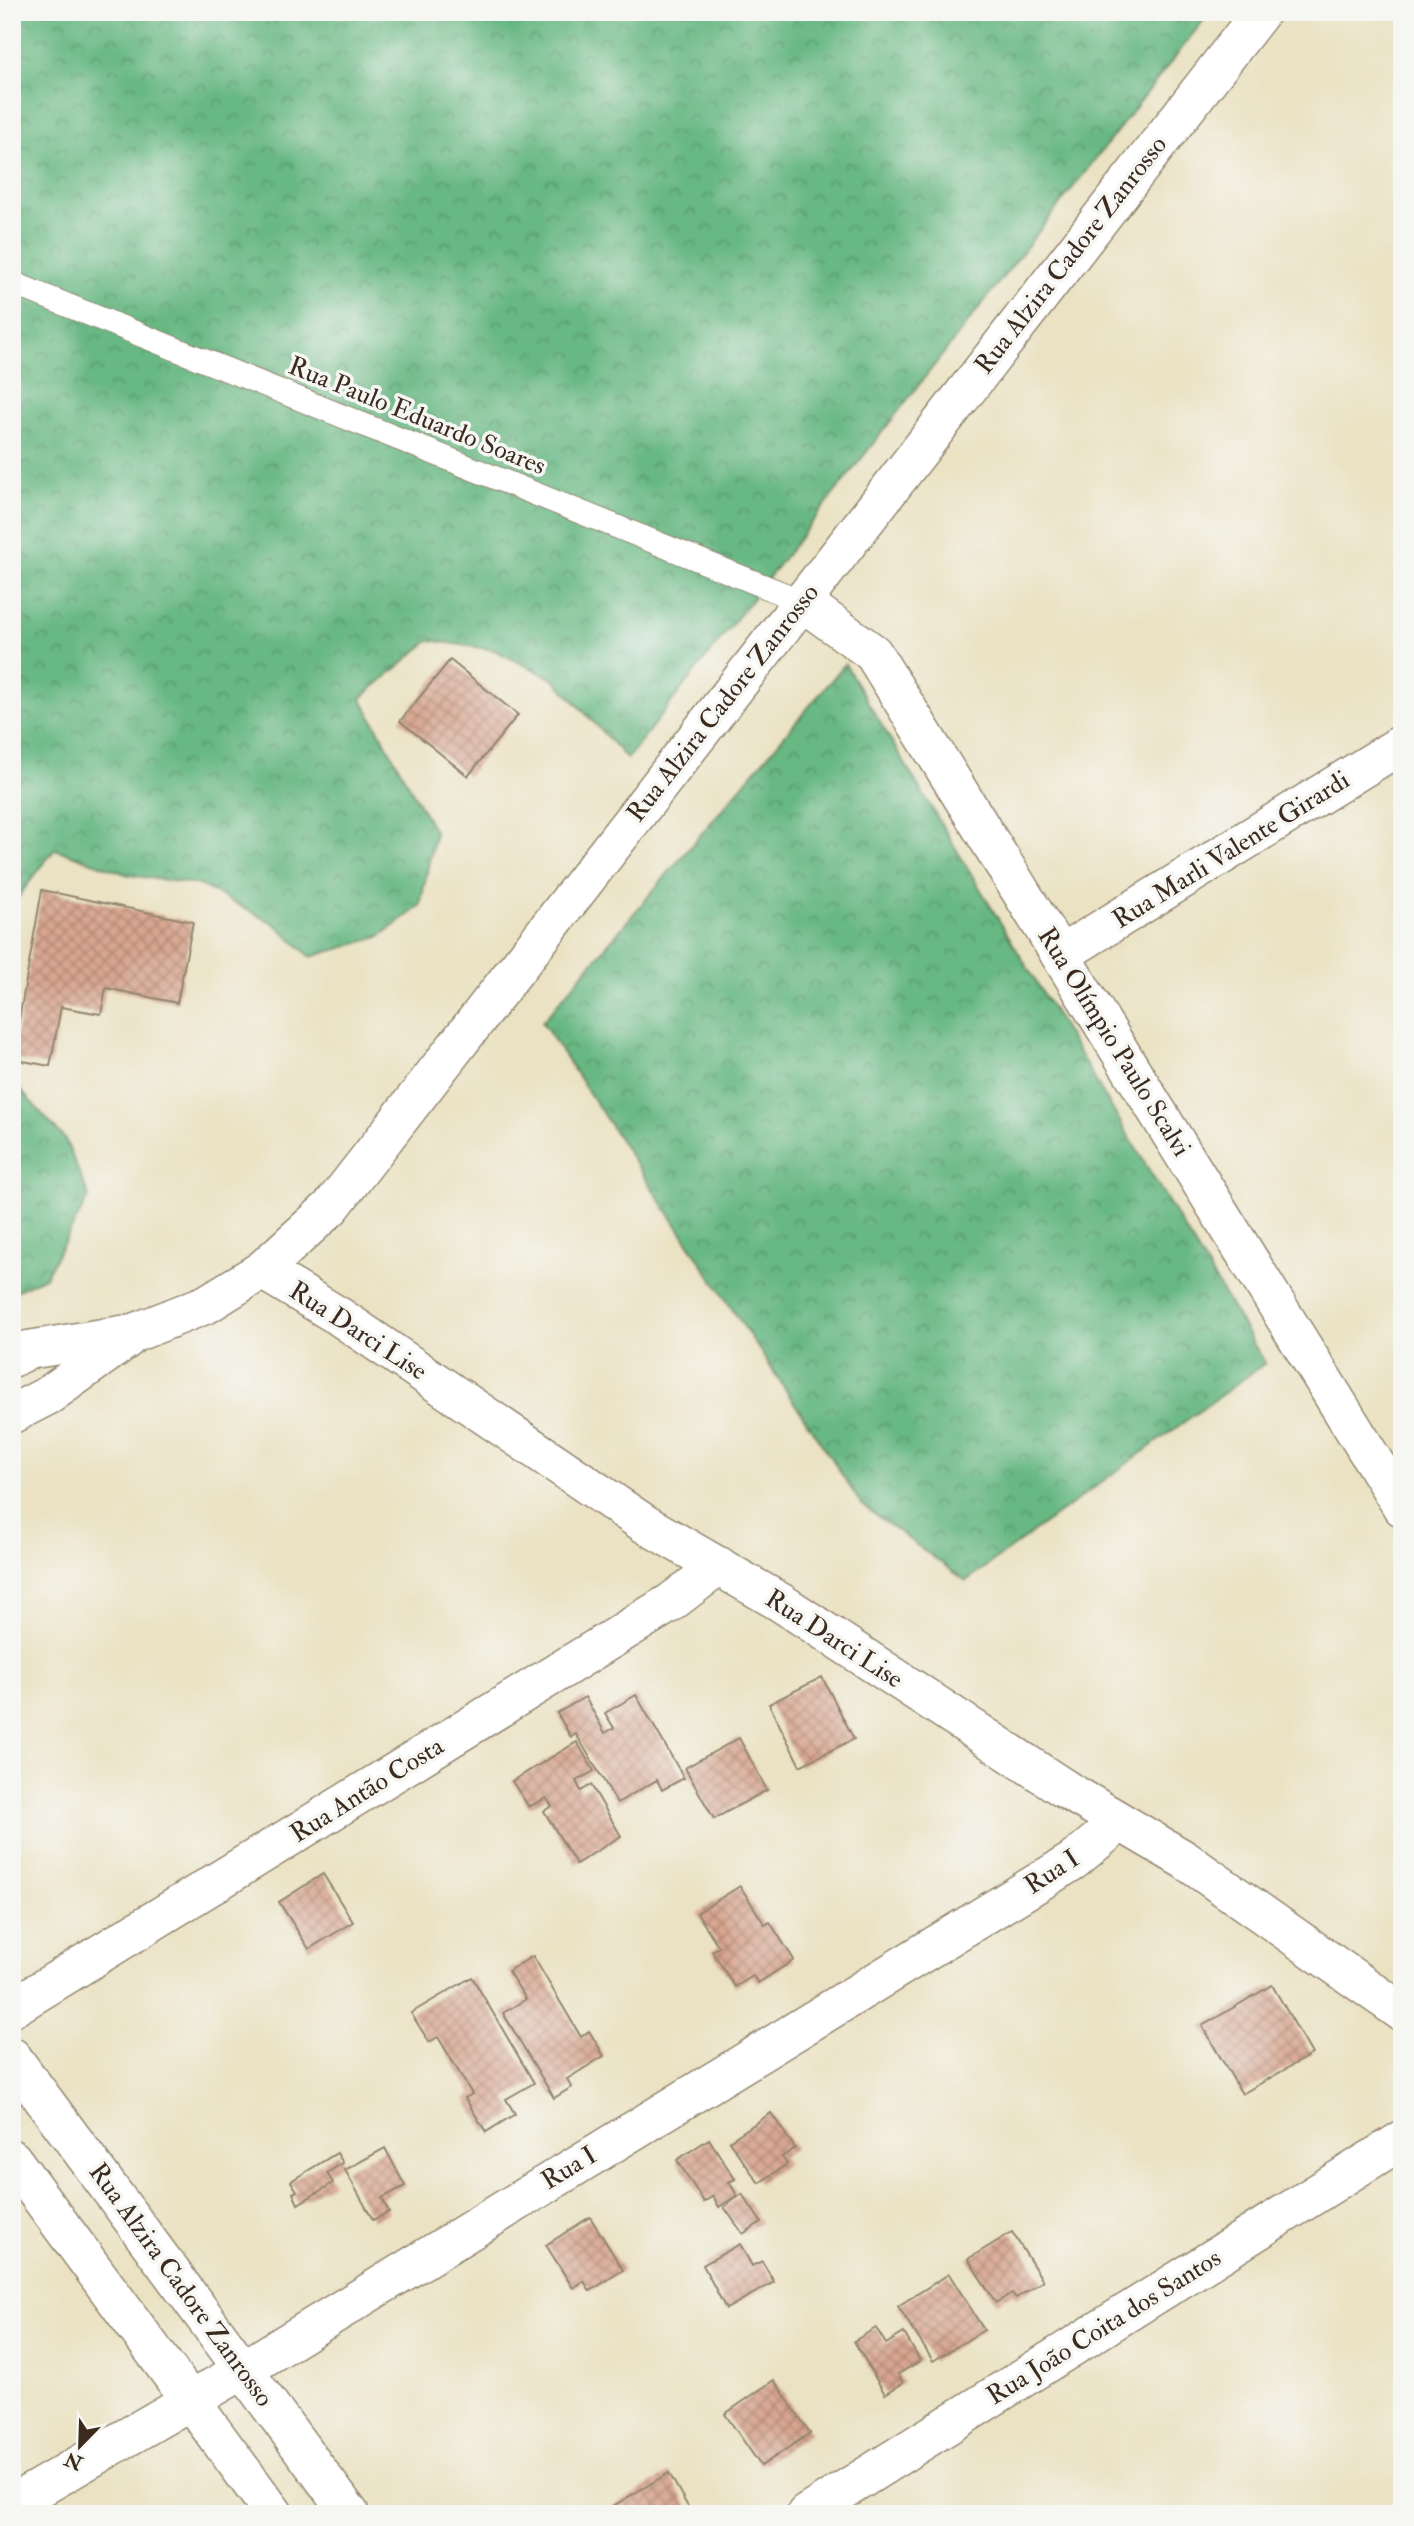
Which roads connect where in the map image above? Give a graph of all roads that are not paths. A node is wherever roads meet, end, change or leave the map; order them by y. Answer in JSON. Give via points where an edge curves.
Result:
{"nodes":[{"id":1,"x":1261,"y":12,"type":"edge"},
{"id":2,"x":12,"y":284,"type":"edge"},
{"id":3,"x":801,"y":601,"type":"junction"},
{"id":4,"x":1402,"y":744,"type":"edge"},
{"id":5,"x":1060,"y":955,"type":"junction"},
{"id":6,"x":262,"y":1270,"type":"junction"},
{"id":7,"x":134,"y":1333,"type":"junction"},
{"id":8,"x":12,"y":1358,"type":"edge"},
{"id":9,"x":12,"y":1414,"type":"edge"},
{"id":10,"x":1391,"y":1465,"type":"edge"},
{"id":11,"x":1402,"y":1507,"type":"edge"},
{"id":12,"x":719,"y":1566,"type":"junction"},
{"id":13,"x":1119,"y":1823,"type":"junction"},
{"id":14,"x":12,"y":2008,"type":"edge"},
{"id":15,"x":1402,"y":2012,"type":"edge"},
{"id":16,"x":12,"y":2057,"type":"edge"},
{"id":17,"x":1402,"y":2140,"type":"edge"},
{"id":18,"x":12,"y":2159,"type":"edge"},
{"id":19,"x":243,"y":2370,"type":"junction"},
{"id":20,"x":189,"y":2399,"type":"junction"},
{"id":21,"x":12,"y":2504,"type":"edge"},
{"id":22,"x":274,"y":2514,"type":"edge"},
{"id":23,"x":350,"y":2514,"type":"edge"},
{"id":24,"x":806,"y":2514,"type":"edge"}],
"edges":[{"from":1,"to":3,"type":"street","name":"Rua Alzira Cadore Zanrosso"},
{"from":2,"to":3,"type":"lane","name":"Rua Paulo Eduardo Soares"},
{"from":3,"to":5,"type":"street","name":"Rua Olímpio Paulo Scalvi","via":[[873,653]]},
{"from":3,"to":6,"type":"street","name":"Rua Alzira Cadore Zanrosso","via":[[331,1207]]},
{"from":4,"to":5,"type":"street","name":"Rua Marli Valente Girardi"},
{"from":5,"to":10,"type":"street","name":"Rua Olímpio Paulo Scalvi"},
{"from":6,"to":7,"type":"street","name":"Rua Alzira Cadore Zanrosso","via":[[208,1304]]},
{"from":6,"to":12,"type":"street","name":"Rua Darci Lise","via":[[340,1317],[645,1524]]},
{"from":7,"to":8,"type":"street","name":"Rua Alzira Cadore Zanrosso","via":[[28,1350]]},
{"from":7,"to":9,"type":"street","name":"Rua Alzira Cadore Zanrosso","via":[[49,1395]]},
{"from":10,"to":11,"type":"street","name":"Rua Olímpio Paulo Scalvi"},
{"from":12,"to":13,"type":"street","name":"Rua Darci Lise"},
{"from":12,"to":14,"type":"street","name":"Rua Antão Costa","via":[[670,1603]]},
{"from":13,"to":15,"type":"street","name":"Rua Darci Lise","via":[[1185,1860]]},
{"from":13,"to":19,"type":"street","name":"Rua I","via":[[1073,1861]]},
{"from":16,"to":19,"type":"street","name":"Rua Alzira Cadore Zanrosso"},
{"from":17,"to":24,"type":"street","name":"Rua João Coita dos Santos"},
{"from":18,"to":20,"type":"street"},
{"from":19,"to":20,"type":"street","name":"Rua I"},
{"from":19,"to":23,"type":"street","name":"Rua Alzira Cadore Zanrosso"},
{"from":20,"to":21,"type":"street","name":"Rua I"},
{"from":20,"to":22,"type":"street"}]}
